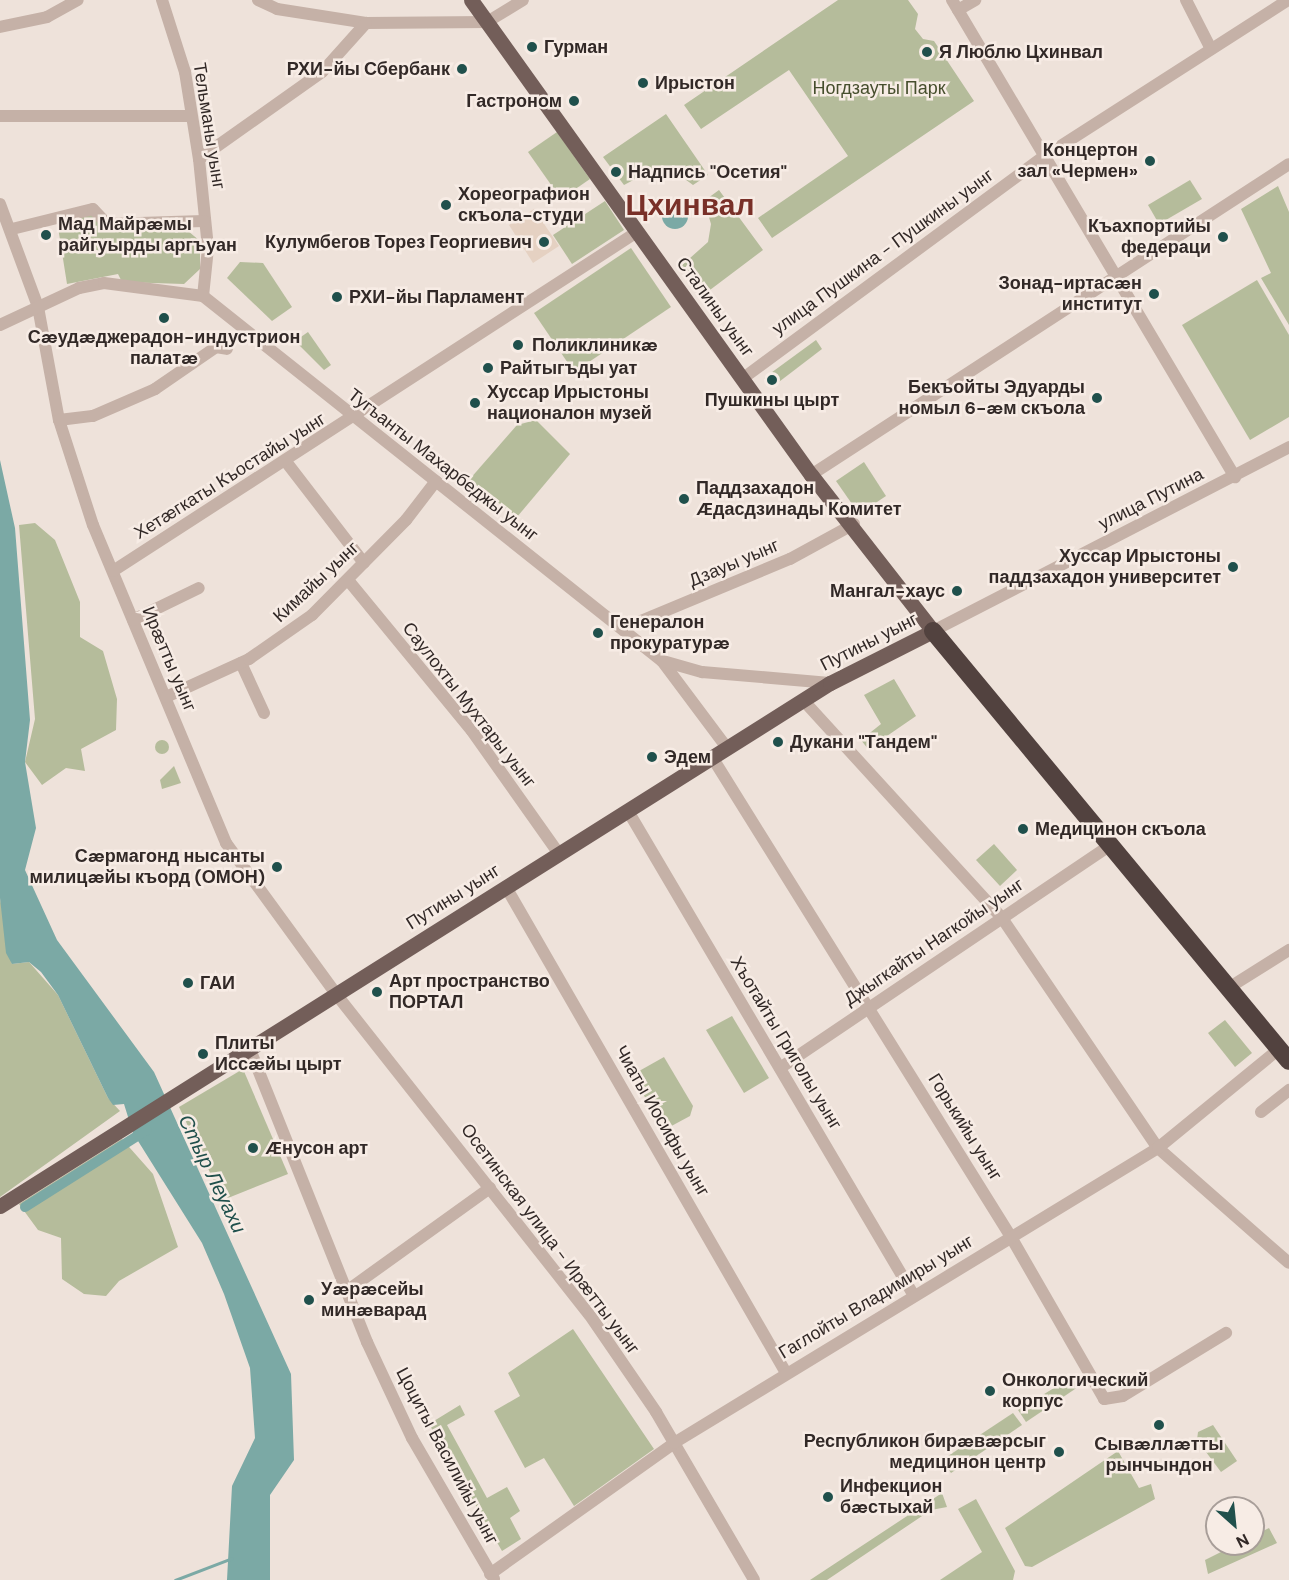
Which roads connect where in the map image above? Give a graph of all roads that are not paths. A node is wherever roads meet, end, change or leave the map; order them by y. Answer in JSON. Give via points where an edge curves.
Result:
{"nodes":[{"id":1,"x":78,"y":0,"type":"edge"},
{"id":2,"x":162,"y":0,"type":"edge"},
{"id":3,"x":258,"y":0,"type":"edge"},
{"id":4,"x":471,"y":0,"type":"edge"},
{"id":5,"x":523,"y":0,"type":"edge"},
{"id":6,"x":975,"y":0,"type":"edge"},
{"id":7,"x":1186,"y":0,"type":"edge"},
{"id":8,"x":1288,"y":0,"type":"edge"},
{"id":9,"x":955,"y":5,"type":"edge"},
{"id":10,"x":487,"y":22,"type":"junction"},
{"id":11,"x":366,"y":23,"type":"junction"},
{"id":12,"x":0,"y":27,"type":"edge"},
{"id":13,"x":1211,"y":49,"type":"junction"},
{"id":14,"x":0,"y":116,"type":"edge"},
{"id":15,"x":191,"y":116,"type":"junction"},
{"id":16,"x":1045,"y":156,"type":"junction"},
{"id":17,"x":199,"y":159,"type":"junction"},
{"id":18,"x":1289,"y":164,"type":"edge"},
{"id":19,"x":0,"y":204,"type":"edge"},
{"id":20,"x":204,"y":221,"type":"junction"},
{"id":21,"x":12,"y":229,"type":"junction"},
{"id":22,"x":637,"y":232,"type":"junction"},
{"id":23,"x":1114,"y":274,"type":"junction"},
{"id":24,"x":203,"y":296,"type":"junction"},
{"id":25,"x":38,"y":307,"type":"junction"},
{"id":26,"x":0,"y":325,"type":"edge"},
{"id":27,"x":227,"y":349,"type":"dead end"},
{"id":28,"x":742,"y":379,"type":"junction"},
{"id":29,"x":353,"y":418,"type":"junction"},
{"id":30,"x":59,"y":420,"type":"junction"},
{"id":31,"x":1289,"y":447,"type":"edge"},
{"id":32,"x":287,"y":463,"type":"junction"},
{"id":33,"x":811,"y":476,"type":"junction"},
{"id":34,"x":1234,"y":477,"type":"junction"},
{"id":35,"x":436,"y":481,"type":"junction"},
{"id":36,"x":854,"y":524,"type":"junction"},
{"id":37,"x":364,"y":563,"type":"junction"},
{"id":38,"x":113,"y":571,"type":"junction"},
{"id":39,"x":348,"y":580,"type":"junction"},
{"id":40,"x":199,"y":588,"type":"dead end"},
{"id":41,"x":133,"y":620,"type":"junction"},
{"id":42,"x":624,"y":628,"type":"junction"},
{"id":43,"x":933,"y":631,"type":"junction"},
{"id":44,"x":662,"y":661,"type":"junction"},
{"id":45,"x":241,"y":663,"type":"junction"},
{"id":46,"x":830,"y":683,"type":"junction"},
{"id":47,"x":166,"y":697,"type":"junction"},
{"id":48,"x":803,"y":700,"type":"junction"},
{"id":49,"x":264,"y":713,"type":"dead end"},
{"id":50,"x":727,"y":748,"type":"junction"},
{"id":51,"x":712,"y":757,"type":"junction"},
{"id":52,"x":628,"y":811,"type":"junction"},
{"id":53,"x":1109,"y":846,"type":"junction"},
{"id":54,"x":559,"y":854,"type":"junction"},
{"id":55,"x":506,"y":887,"type":"junction"},
{"id":56,"x":1002,"y":918,"type":"junction"},
{"id":57,"x":1289,"y":950,"type":"edge"},
{"id":58,"x":1230,"y":987,"type":"junction"},
{"id":59,"x":336,"y":993,"type":"junction"},
{"id":60,"x":870,"y":1007,"type":"junction"},
{"id":61,"x":249,"y":1047,"type":"junction"},
{"id":62,"x":1284,"y":1055,"type":"edge"},
{"id":63,"x":780,"y":1068,"type":"junction"},
{"id":64,"x":1289,"y":1090,"type":"edge"},
{"id":65,"x":1261,"y":1113,"type":"dead end"},
{"id":66,"x":1158,"y":1148,"type":"junction"},
{"id":67,"x":490,"y":1188,"type":"junction"},
{"id":68,"x":0,"y":1206,"type":"edge"},
{"id":69,"x":1011,"y":1237,"type":"junction"},
{"id":70,"x":1289,"y":1263,"type":"edge"},
{"id":71,"x":348,"y":1290,"type":"junction"},
{"id":72,"x":914,"y":1294,"type":"junction"},
{"id":73,"x":1227,"y":1333,"type":"dead end"},
{"id":74,"x":786,"y":1373,"type":"junction"},
{"id":75,"x":674,"y":1443,"type":"junction"},
{"id":76,"x":492,"y":1577,"type":"edge"},
{"id":77,"x":754,"y":1580,"type":"edge"}],
"edges":[{"from":1,"to":12,"type":"street","via":[[47,17]]},
{"from":2,"to":15,"type":"street","name":"Тельманы уынг","via":[[185,72]]},
{"from":3,"to":11,"type":"street","via":[[277,9]]},
{"from":4,"to":10,"type":"main road","name":"Сталины уынг"},
{"from":5,"to":10,"type":"street"},
{"from":6,"to":9,"type":"street"},
{"from":7,"to":13,"type":"street"},
{"from":8,"to":13,"type":"street","name":"улица Пушкина - Пушкины уынг"},
{"from":9,"to":16,"type":"street"},
{"from":10,"to":11,"type":"street"},
{"from":10,"to":22,"type":"main road","name":"Сталины уынг"},
{"from":11,"to":17,"type":"street","via":[[322,72]]},
{"from":13,"to":16,"type":"street","name":"улица Пушкина - Пушкины уынг"},
{"from":14,"to":15,"type":"street"},
{"from":15,"to":17,"type":"street","name":"Тельманы уынг"},
{"from":16,"to":23,"type":"street"},
{"from":16,"to":28,"type":"street","name":"улица Пушкина - Пушкины уынг"},
{"from":17,"to":20,"type":"street","name":"Тельманы уынг"},
{"from":18,"to":23,"type":"street"},
{"from":19,"to":21,"type":"street","name":"Ирæтты уынг"},
{"from":20,"to":21,"type":"street","via":[[107,224],[93,209]]},
{"from":20,"to":24,"type":"street","name":"Тельманы уынг"},
{"from":21,"to":25,"type":"street","name":"Ирæтты уынг"},
{"from":22,"to":28,"type":"main road","name":"Сталины уынг"},
{"from":22,"to":29,"type":"street","name":"Хетæгкаты Къостайы уынг"},
{"from":23,"to":33,"type":"street"},
{"from":23,"to":34,"type":"street"},
{"from":24,"to":25,"type":"street","via":[[104,283]]},
{"from":24,"to":29,"type":"street","name":"Тугъанты Махарбеджы уынг"},
{"from":25,"to":26,"type":"street"},
{"from":25,"to":30,"type":"street","name":"Ирæтты уынг"},
{"from":27,"to":30,"type":"street","via":[[216,347],[155,389],[93,416]]},
{"from":28,"to":33,"type":"main road","name":"Сталины уынг"},
{"from":29,"to":32,"type":"street","name":"Хетæгкаты Къостайы уынг"},
{"from":29,"to":35,"type":"street","name":"Тугъанты Махарбеджы уынг"},
{"from":30,"to":38,"type":"street","name":"Ирæтты уынг"},
{"from":31,"to":34,"type":"street","name":"улица Путина"},
{"from":32,"to":37,"type":"street"},
{"from":32,"to":38,"type":"street","name":"Хетæгкаты Къостайы уынг"},
{"from":33,"to":36,"type":"main road","name":"Сталины уынг"},
{"from":34,"to":43,"type":"street","name":"улица Путина"},
{"from":35,"to":37,"type":"street","name":"Кимайы уынг"},
{"from":35,"to":42,"type":"street","name":"Тугъанты Махарбеджы уынг"},
{"from":36,"to":42,"type":"street","name":"Дзауы уынг","via":[[790,559]]},
{"from":36,"to":43,"type":"main road","name":"Сталины уынг"},
{"from":37,"to":39,"type":"street","name":"Кимайы уынг"},
{"from":38,"to":41,"type":"street","name":"Ирæтты уынг"},
{"from":39,"to":45,"type":"street","name":"Кимайы уынг","via":[[285,637]]},
{"from":39,"to":54,"type":"street","name":"Саулохты Мухтары уынг","via":[[472,731]]},
{"from":40,"to":41,"type":"street"},
{"from":41,"to":47,"type":"street","name":"Ирæтты уынг"},
{"from":42,"to":44,"type":"street","name":"Тугъанты Махарбеджы уынг"},
{"from":43,"to":46,"type":"main road","name":"Путины уынг"},
{"from":43,"to":53,"type":"highway"},
{"from":44,"to":46,"type":"street","name":"Тугъанты Махарбеджы уынг","via":[[713,674]]},
{"from":44,"to":50,"type":"street","name":"Тугъанты Махарбеджы уынг"},
{"from":45,"to":47,"type":"street","name":"Кимайы уынг"},
{"from":45,"to":49,"type":"street"},
{"from":46,"to":48,"type":"main road","name":"Путины уынг"},
{"from":47,"to":59,"type":"street","name":"Ирæтты уынг","via":[[226,843]]},
{"from":48,"to":50,"type":"main road","name":"Путины уынг"},
{"from":48,"to":56,"type":"street"},
{"from":50,"to":51,"type":"main road","name":"Путины уынг"},
{"from":51,"to":52,"type":"main road","name":"Путины уынг"},
{"from":51,"to":60,"type":"street","name":"Горькийы уынг"},
{"from":52,"to":54,"type":"main road","name":"Путины уынг"},
{"from":52,"to":63,"type":"street","name":"Хъотайты Григолы уынг"},
{"from":53,"to":56,"type":"street","name":"Джыгкайты Нагкойы уынг"},
{"from":53,"to":58,"type":"highway"},
{"from":54,"to":55,"type":"main road","name":"Путины уынг"},
{"from":55,"to":59,"type":"main road","name":"Путины уынг"},
{"from":55,"to":74,"type":"street","name":"Чиаты Иосифы уынг"},
{"from":56,"to":60,"type":"street","name":"Джыгкайты Нагкойы уынг"},
{"from":56,"to":66,"type":"street"},
{"from":57,"to":58,"type":"street"},
{"from":58,"to":62,"type":"highway"},
{"from":59,"to":61,"type":"main road","name":"Путины уынг"},
{"from":59,"to":67,"type":"street","name":"Осетинская улица - Ирæтты уынг"},
{"from":60,"to":63,"type":"street","name":"Джыгкайты Нагкойы уынг"},
{"from":60,"to":69,"type":"street","name":"Горькийы уынг"},
{"from":61,"to":68,"type":"main road","name":"Путины уынг"},
{"from":61,"to":71,"type":"street","name":"Цоциты Василийы уынг"},
{"from":62,"to":66,"type":"street","name":"Гаглойты Владимиры уынг"},
{"from":63,"to":72,"type":"street","name":"Хъотайты Григолы уынг"},
{"from":64,"to":65,"type":"street"},
{"from":66,"to":69,"type":"street","name":"Гаглойты Владимиры уынг"},
{"from":66,"to":70,"type":"street"},
{"from":67,"to":71,"type":"street"},
{"from":67,"to":75,"type":"street","name":"Осетинская улица - Ирæтты уынг","via":[[589,1314]]},
{"from":69,"to":72,"type":"street","name":"Гаглойты Владимиры уынг"},
{"from":69,"to":73,"type":"street","name":"Горькийы уынг","via":[[1104,1399],[1123,1396]]},
{"from":71,"to":76,"type":"street","name":"Цоциты Василийы уынг","via":[[412,1438]]},
{"from":72,"to":74,"type":"street","name":"Гаглойты Владимиры уынг"},
{"from":74,"to":75,"type":"street","name":"Гаглойты Владимиры уынг"},
{"from":75,"to":76,"type":"street","name":"Гаглойты Владимиры уынг"},
{"from":75,"to":77,"type":"street","name":"Осетинская улица - Ирæтты уынг"}]}
